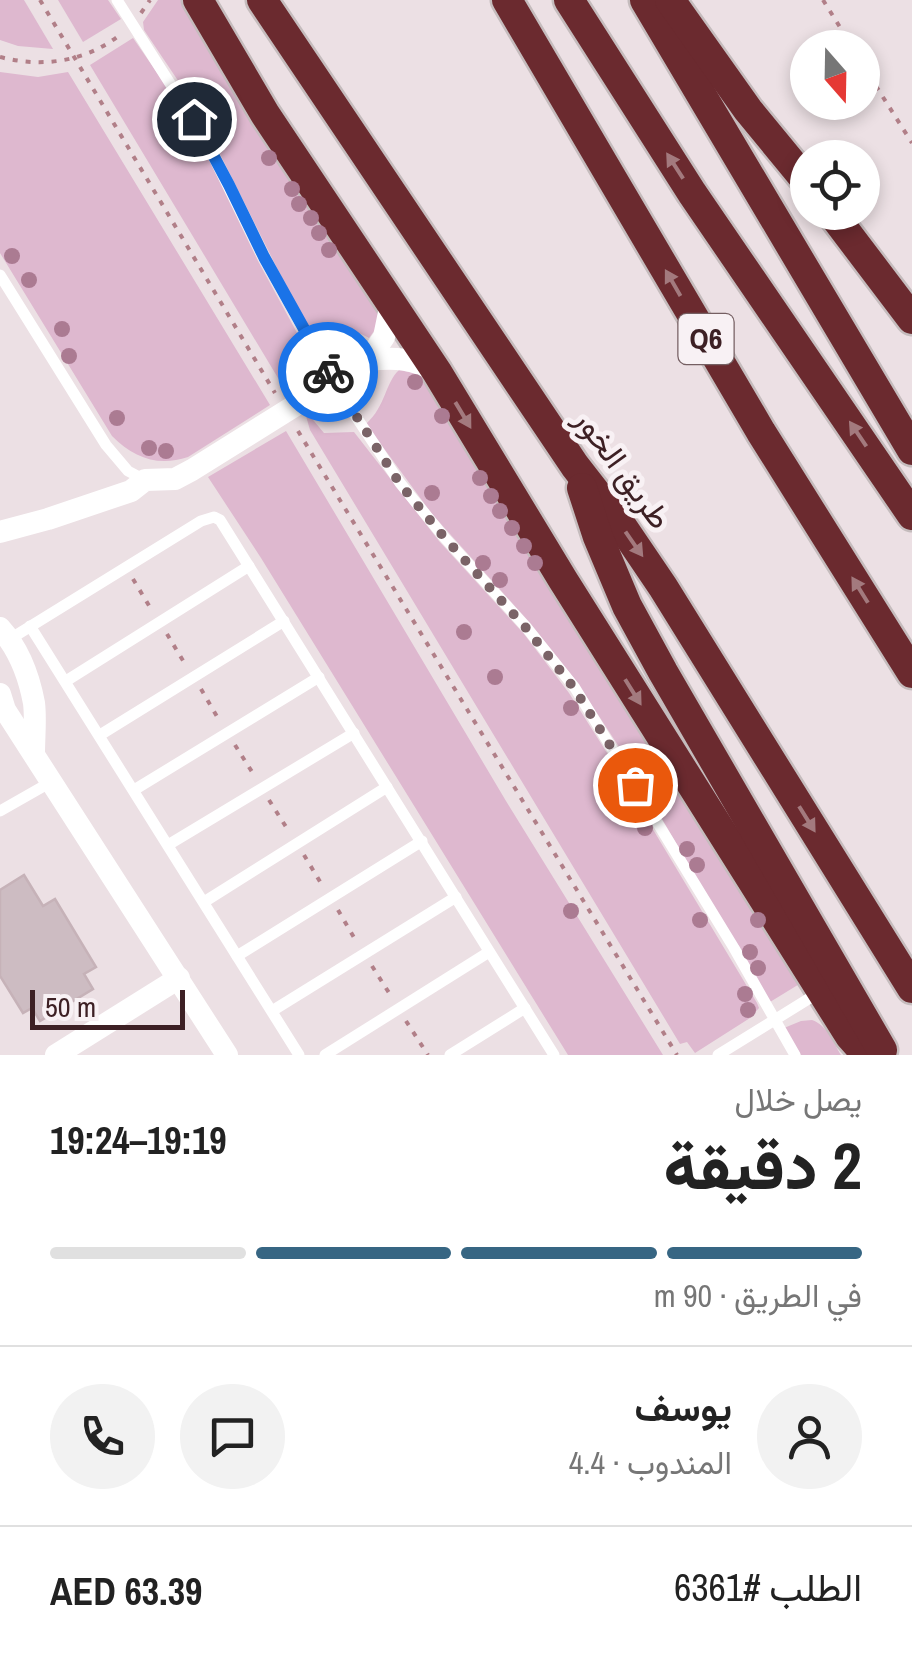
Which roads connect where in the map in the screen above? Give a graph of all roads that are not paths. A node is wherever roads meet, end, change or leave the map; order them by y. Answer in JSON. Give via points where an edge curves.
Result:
{"nodes":[{"id":1,"x":117,"y":0,"type":"edge"},
{"id":2,"x":198,"y":0,"type":"edge"},
{"id":3,"x":262,"y":0,"type":"edge"},
{"id":4,"x":507,"y":0,"type":"edge"},
{"id":5,"x":569,"y":0,"type":"edge"},
{"id":6,"x":645,"y":0,"type":"edge"},
{"id":7,"x":670,"y":0,"type":"edge"},
{"id":8,"x":790,"y":162,"type":"edge"},
{"id":9,"x":845,"y":230,"type":"edge"},
{"id":10,"x":0,"y":275,"type":"edge"},
{"id":11,"x":391,"y":303,"type":"junction"},
{"id":12,"x":912,"y":319,"type":"edge"},
{"id":13,"x":368,"y":360,"type":"junction"},
{"id":14,"x":437,"y":372,"type":"junction"},
{"id":15,"x":333,"y":382,"type":"junction"},
{"id":16,"x":912,"y":450,"type":"edge"},
{"id":17,"x":575,"y":466,"type":"junction"},
{"id":18,"x":145,"y":480,"type":"junction"},
{"id":19,"x":912,"y":515,"type":"edge"},
{"id":20,"x":0,"y":532,"type":"edge"},
{"id":21,"x":249,"y":566,"type":"junction"},
{"id":22,"x":284,"y":621,"type":"junction"},
{"id":23,"x":30,"y":626,"type":"junction"},
{"id":24,"x":5,"y":634,"type":"edge"},
{"id":25,"x":912,"y":673,"type":"edge"},
{"id":26,"x":319,"y":677,"type":"junction"},
{"id":27,"x":66,"y":681,"type":"junction"},
{"id":28,"x":0,"y":694,"type":"edge"},
{"id":29,"x":354,"y":734,"type":"junction"},
{"id":30,"x":100,"y":735,"type":"junction"},
{"id":31,"x":34,"y":752,"type":"junction"},
{"id":32,"x":51,"y":782,"type":"junction"},
{"id":33,"x":387,"y":787,"type":"junction"},
{"id":34,"x":134,"y":790,"type":"junction"},
{"id":35,"x":0,"y":811,"type":"edge"},
{"id":36,"x":422,"y":841,"type":"junction"},
{"id":37,"x":168,"y":845,"type":"junction"},
{"id":38,"x":456,"y":897,"type":"junction"},
{"id":39,"x":204,"y":902,"type":"junction"},
{"id":40,"x":489,"y":952,"type":"junction"},
{"id":41,"x":238,"y":956,"type":"junction"},
{"id":42,"x":179,"y":978,"type":"junction"},
{"id":43,"x":912,"y":988,"type":"edge"},
{"id":44,"x":822,"y":990,"type":"junction"},
{"id":45,"x":525,"y":1008,"type":"junction"},
{"id":46,"x":272,"y":1011,"type":"junction"},
{"id":47,"x":774,"y":1019,"type":"junction"},
{"id":48,"x":56,"y":1055,"type":"edge"},
{"id":49,"x":227,"y":1055,"type":"edge"},
{"id":50,"x":299,"y":1055,"type":"edge"},
{"id":51,"x":326,"y":1055,"type":"edge"},
{"id":52,"x":450,"y":1055,"type":"edge"},
{"id":53,"x":554,"y":1055,"type":"edge"},
{"id":54,"x":718,"y":1055,"type":"edge"},
{"id":55,"x":795,"y":1055,"type":"edge"},
{"id":56,"x":868,"y":1055,"type":"edge"},
{"id":57,"x":885,"y":1055,"type":"edge"}],
"edges":[{"from":1,"to":15,"type":"lane","via":[[204,137]]},
{"from":2,"to":11,"type":"highway"},
{"from":3,"to":17,"type":"highway","name":"طريق الخور"},
{"from":25,"to":4,"type":"highway","number":"Q6","one_way":true,"via":[[761,432]]},
{"from":19,"to":5,"type":"highway","one_way":true},
{"from":6,"to":16,"type":"highway"},
{"from":7,"to":8,"type":"highway"},
{"from":9,"to":12,"type":"highway"},
{"from":10,"to":18,"type":"lane","via":[[106,445]]},
{"from":11,"to":13,"type":"street","via":[[384,337]]},
{"from":11,"to":14,"type":"highway"},
{"from":13,"to":14,"type":"street","via":[[404,358]]},
{"from":13,"to":15,"type":"street"},
{"from":14,"to":44,"type":"highway","one_way":true},
{"from":15,"to":18,"type":"street","via":[[175,479]]},
{"from":15,"to":47,"type":"lane","via":[[400,484],[574,688]]},
{"from":17,"to":43,"type":"highway","name":"طريق الخور","one_way":true,"via":[[663,587]]},
{"from":17,"to":57,"type":"highway","via":[[628,606]]},
{"from":18,"to":20,"type":"street"},
{"from":21,"to":22,"type":"lane"},
{"from":21,"to":23,"type":"lane","via":[[214,517]]},
{"from":21,"to":27,"type":"lane"},
{"from":22,"to":26,"type":"lane"},
{"from":22,"to":30,"type":"lane"},
{"from":23,"to":24,"type":"lane"},
{"from":23,"to":27,"type":"lane"},
{"from":24,"to":31,"type":"street","via":[[34,704]]},
{"from":26,"to":29,"type":"lane"},
{"from":26,"to":34,"type":"lane"},
{"from":27,"to":30,"type":"lane"},
{"from":28,"to":31,"type":"street"},
{"from":29,"to":33,"type":"lane"},
{"from":29,"to":37,"type":"lane"},
{"from":30,"to":34,"type":"lane"},
{"from":31,"to":32,"type":"street"},
{"from":32,"to":35,"type":"lane"},
{"from":32,"to":42,"type":"street"},
{"from":33,"to":36,"type":"lane"},
{"from":33,"to":39,"type":"lane"},
{"from":34,"to":37,"type":"lane"},
{"from":36,"to":38,"type":"lane"},
{"from":36,"to":41,"type":"lane"},
{"from":37,"to":39,"type":"lane"},
{"from":38,"to":40,"type":"lane"},
{"from":38,"to":46,"type":"lane"},
{"from":39,"to":41,"type":"lane"},
{"from":40,"to":45,"type":"lane"},
{"from":40,"to":51,"type":"lane"},
{"from":41,"to":46,"type":"lane"},
{"from":42,"to":48,"type":"street"},
{"from":42,"to":49,"type":"street"},
{"from":44,"to":47,"type":"lane"},
{"from":44,"to":56,"type":"highway"},
{"from":45,"to":52,"type":"lane"},
{"from":45,"to":53,"type":"lane"},
{"from":46,"to":50,"type":"lane"},
{"from":47,"to":54,"type":"lane"},
{"from":47,"to":55,"type":"lane"}]}
